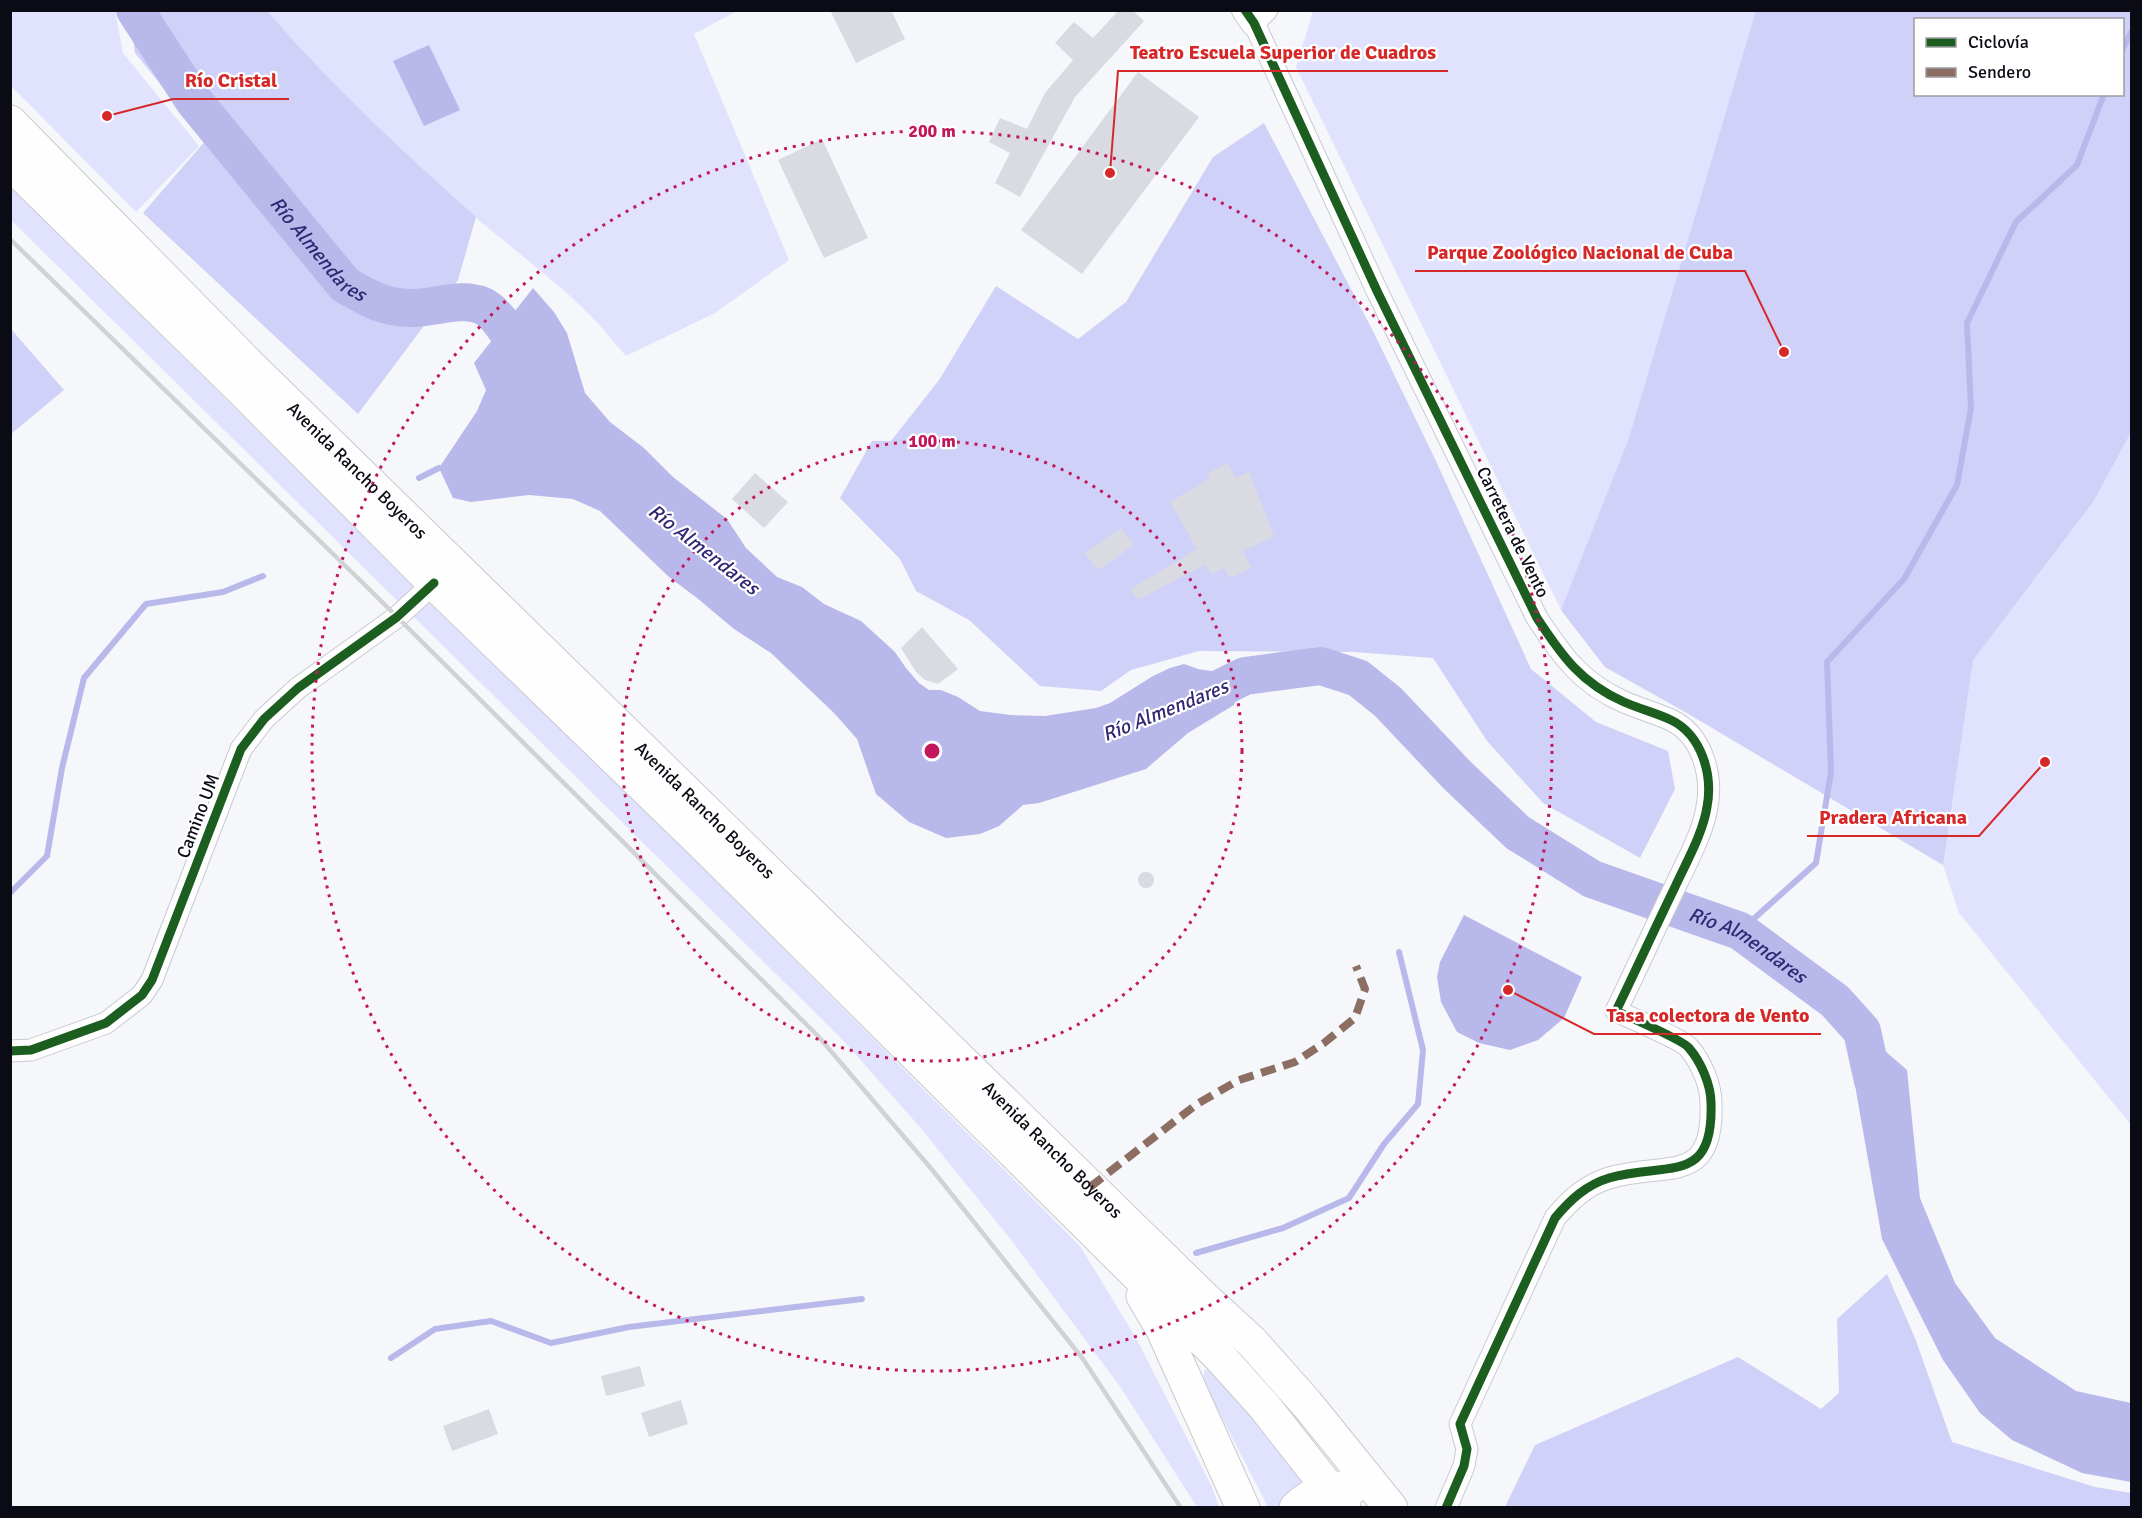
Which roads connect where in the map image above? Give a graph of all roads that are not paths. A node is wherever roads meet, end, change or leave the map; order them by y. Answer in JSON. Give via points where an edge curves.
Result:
{"nodes":[{"id":1,"x":1255,"y":15,"type":"edge"},
{"id":2,"x":10,"y":122,"type":"edge"},
{"id":3,"x":10,"y":163,"type":"edge"},
{"id":4,"x":434,"y":583,"type":"junction"},
{"id":5,"x":10,"y":1051,"type":"edge"},
{"id":6,"x":1099,"y":1237,"type":"junction"},
{"id":7,"x":1337,"y":1498,"type":"edge"},
{"id":8,"x":1243,"y":1508,"type":"edge"},
{"id":9,"x":1296,"y":1508,"type":"edge"},
{"id":10,"x":1389,"y":1508,"type":"edge"},
{"id":11,"x":1446,"y":1508,"type":"edge"}],
"edges":[{"from":1,"to":11,"type":"street","name":"Carretera de Vento","via":[[1377,291],[1537,618],[1561,656],[1590,683],[1673,721],[1692,736],[1708,773],[1707,807],[1694,848],[1617,1011],[1688,1047],[1703,1071],[1711,1097],[1708,1143],[1696,1160],[1677,1168],[1617,1176],[1585,1188],[1555,1218],[1460,1424],[1467,1449]]},
{"from":2,"to":10,"type":"highway","name":"Avenida Rancho Boyeros","via":[[249,365],[1252,1342]]},
{"from":3,"to":4,"type":"highway","name":"Avenida Rancho Boyeros"},
{"from":4,"to":5,"type":"street","name":"Camino UM","via":[[397,617],[298,688],[264,719],[241,748],[152,980],[142,995],[106,1023],[31,1050]]},
{"from":4,"to":6,"type":"highway","name":"Avenida Rancho Boyeros"},
{"from":6,"to":7,"type":"highway","name":"Avenida Rancho Boyeros","via":[[1227,1364]]},
{"from":6,"to":8,"type":"highway","via":[[1164,1330]]},
{"from":7,"to":9,"type":"highway","via":[[1316,1493]]},
{"from":7,"to":10,"type":"highway","via":[[1342,1487]]}]}
